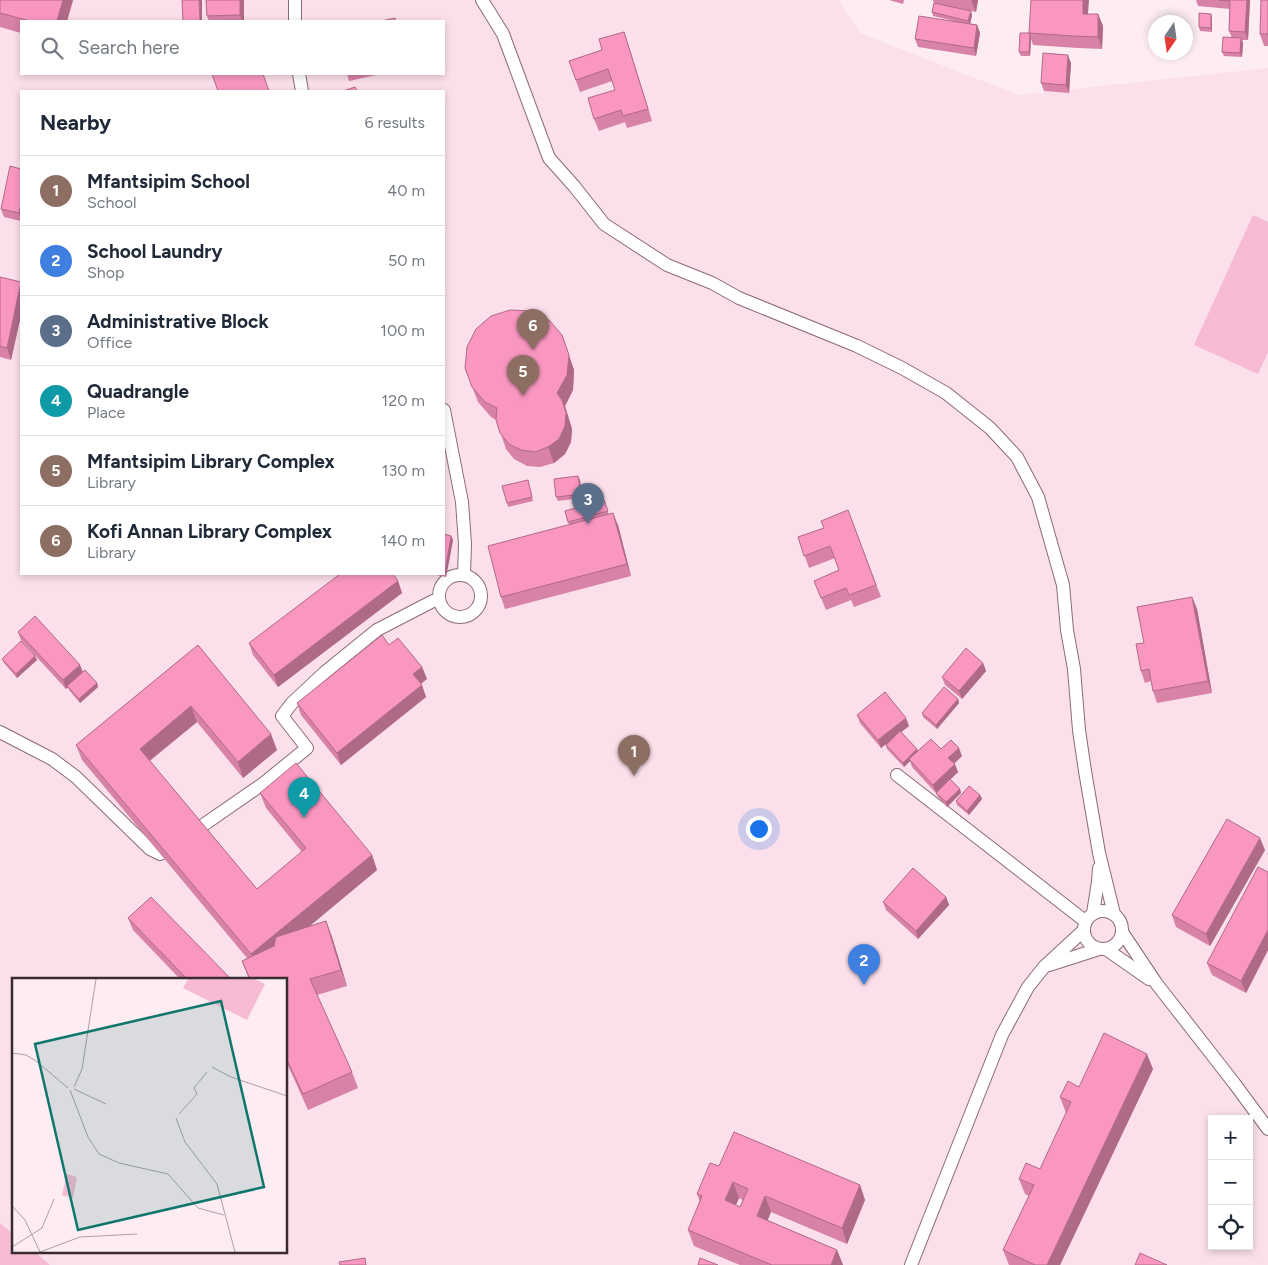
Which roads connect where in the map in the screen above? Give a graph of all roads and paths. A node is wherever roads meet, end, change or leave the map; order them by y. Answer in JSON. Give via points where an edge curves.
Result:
{"nodes":[{"id":1,"x":295,"y":0,"type":"edge"},
{"id":2,"x":482,"y":0,"type":"edge"},
{"id":3,"x":295,"y":20,"type":"edge"},
{"id":4,"x":300,"y":75,"type":"edge"},
{"id":5,"x":302,"y":90,"type":"edge"},
{"id":6,"x":445,"y":415,"type":"edge"},
{"id":7,"x":464,"y":574,"type":"junction"},
{"id":8,"x":439,"y":600,"type":"junction"},
{"id":9,"x":0,"y":732,"type":"edge"},
{"id":10,"x":897,"y":775,"type":"dead end"},
{"id":11,"x":199,"y":828,"type":"edge"},
{"id":12,"x":1099,"y":853,"type":"junction"},
{"id":13,"x":160,"y":854,"type":"edge"},
{"id":14,"x":1114,"y":914,"type":"junction"},
{"id":15,"x":1087,"y":922,"type":"junction"},
{"id":16,"x":1122,"y":932,"type":"junction"},
{"id":17,"x":1102,"y":949,"type":"junction"},
{"id":18,"x":1044,"y":967,"type":"junction"},
{"id":19,"x":1156,"y":983,"type":"junction"},
{"id":20,"x":1268,"y":1129,"type":"edge"},
{"id":21,"x":912,"y":1265,"type":"edge"}],
"edges":[{"from":1,"to":3,"type":"lane"},
{"from":2,"to":12,"type":"lane","via":[[503,34],[549,158],[604,224],[666,265],[902,368],[946,394],[990,428],[1017,457],[1038,497],[1062,586],[1079,730]]},
{"from":4,"to":5,"type":"lane"},
{"from":6,"to":7,"type":"lane","via":[[462,502]]},
{"from":7,"to":8,"type":"lane","via":[[445,580],[439,589]]},
{"from":7,"to":8,"type":"lane","via":[[474,578],[480,587],[479,607],[462,617],[443,609]]},
{"from":8,"to":11,"type":"lane","via":[[377,630],[292,703],[282,716],[307,748],[264,783]]},
{"from":9,"to":13,"type":"lane","via":[[52,759],[76,777],[150,849]]},
{"from":10,"to":15,"type":"lane"},
{"from":12,"to":14,"type":"lane"},
{"from":12,"to":15,"type":"lane","via":[[1098,882]]},
{"from":14,"to":15,"type":"lane","via":[[1103,910]]},
{"from":14,"to":16,"type":"lane"},
{"from":15,"to":17,"type":"lane","via":[[1086,939],[1091,946]]},
{"from":15,"to":18,"type":"lane"},
{"from":16,"to":17,"type":"lane","via":[[1114,946]]},
{"from":16,"to":19,"type":"lane"},
{"from":17,"to":18,"type":"lane"},
{"from":17,"to":19,"type":"lane"},
{"from":18,"to":21,"type":"lane","via":[[1028,986],[1002,1035]]},
{"from":19,"to":20,"type":"lane"}]}
